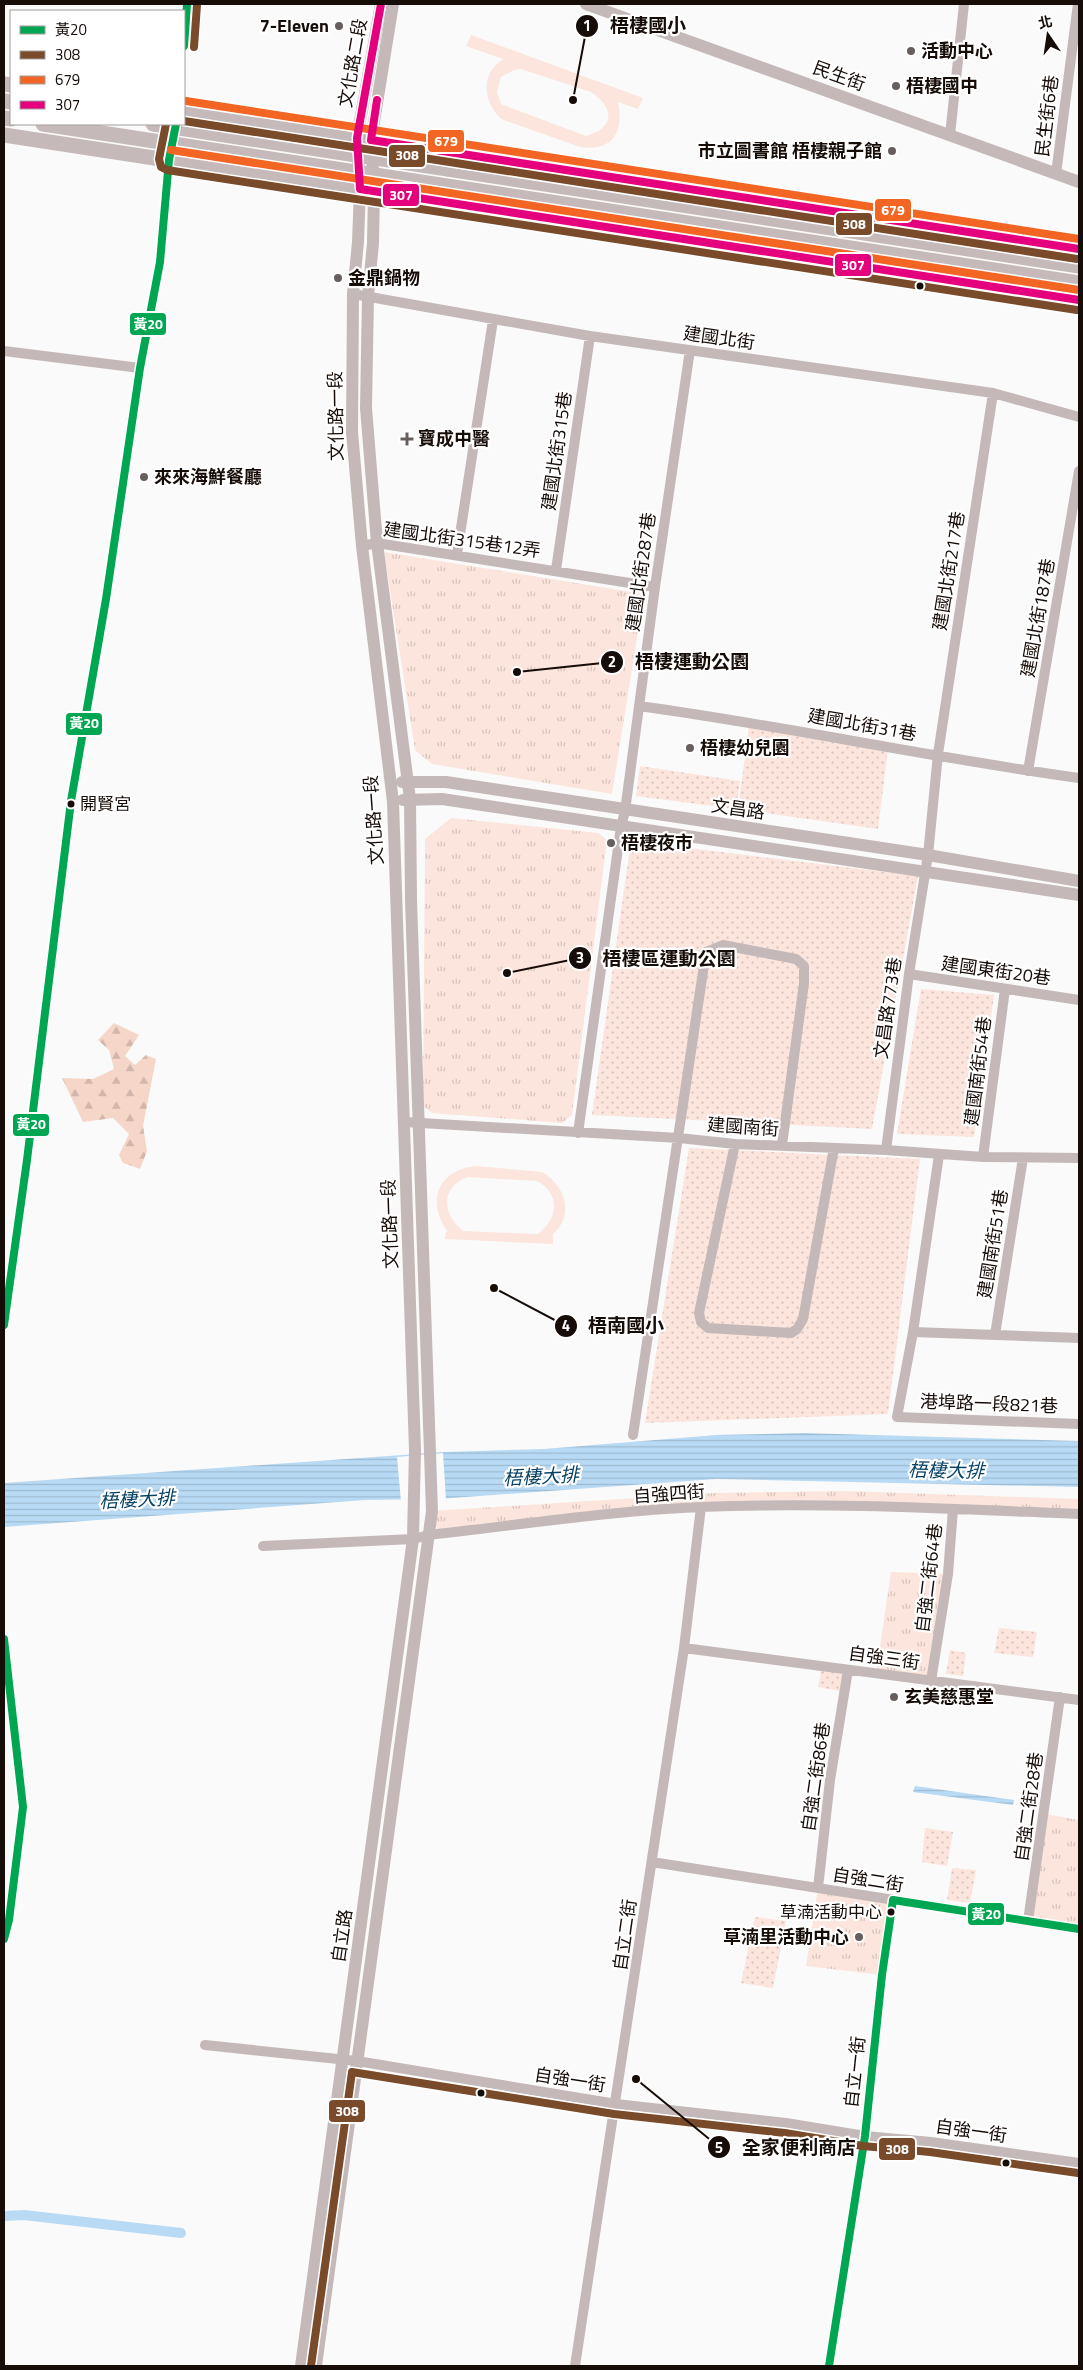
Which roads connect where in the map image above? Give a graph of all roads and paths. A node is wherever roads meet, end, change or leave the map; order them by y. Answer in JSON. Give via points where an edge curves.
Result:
{"nodes":[{"id":1,"x":187,"y":4,"type":"edge"},
{"id":2,"x":381,"y":4,"type":"edge"},
{"id":3,"x":393,"y":4,"type":"edge"},
{"id":4,"x":586,"y":4,"type":"edge"},
{"id":5,"x":964,"y":4,"type":"edge"},
{"id":6,"x":1078,"y":4,"type":"edge"},
{"id":7,"x":185,"y":32,"type":"edge"},
{"id":8,"x":185,"y":111,"type":"edge"},
{"id":9,"x":50,"y":125,"type":"edge"},
{"id":10,"x":176,"y":125,"type":"edge"},
{"id":11,"x":4,"y":135,"type":"edge"},
{"id":12,"x":950,"y":135,"type":"junction"},
{"id":13,"x":364,"y":139,"type":"junction"},
{"id":14,"x":172,"y":144,"type":"junction"},
{"id":15,"x":364,"y":156,"type":"junction"},
{"id":16,"x":169,"y":160,"type":"junction"},
{"id":17,"x":365,"y":173,"type":"junction"},
{"id":18,"x":1056,"y":174,"type":"junction"},
{"id":19,"x":1079,"y":182,"type":"edge"},
{"id":20,"x":367,"y":190,"type":"junction"},
{"id":21,"x":1079,"y":248,"type":"edge"},
{"id":22,"x":1079,"y":266,"type":"edge"},
{"id":23,"x":1079,"y":283,"type":"edge"},
{"id":24,"x":353,"y":294,"type":"junction"},
{"id":25,"x":368,"y":296,"type":"junction"},
{"id":26,"x":1079,"y":300,"type":"edge"},
{"id":27,"x":493,"y":320,"type":"junction"},
{"id":28,"x":590,"y":336,"type":"junction"},
{"id":29,"x":690,"y":350,"type":"junction"},
{"id":30,"x":4,"y":351,"type":"edge"},
{"id":31,"x":140,"y":368,"type":"dead end"},
{"id":32,"x":993,"y":393,"type":"junction"},
{"id":33,"x":1079,"y":417,"type":"edge"},
{"id":34,"x":1079,"y":471,"type":"edge"},
{"id":35,"x":377,"y":543,"type":"junction"},
{"id":36,"x":362,"y":546,"type":"junction"},
{"id":37,"x":457,"y":554,"type":"junction"},
{"id":38,"x":556,"y":570,"type":"junction"},
{"id":39,"x":654,"y":587,"type":"junction"},
{"id":40,"x":639,"y":706,"type":"junction"},
{"id":41,"x":938,"y":754,"type":"junction"},
{"id":42,"x":1028,"y":771,"type":"junction"},
{"id":43,"x":1079,"y":778,"type":"edge"},
{"id":44,"x":408,"y":781,"type":"junction"},
{"id":45,"x":391,"y":782,"type":"junction"},
{"id":46,"x":410,"y":799,"type":"junction"},
{"id":47,"x":393,"y":802,"type":"junction"},
{"id":48,"x":625,"y":811,"type":"junction"},
{"id":49,"x":621,"y":827,"type":"junction"},
{"id":50,"x":928,"y":855,"type":"junction"},
{"id":51,"x":925,"y":871,"type":"junction"},
{"id":52,"x":1079,"y":881,"type":"edge"},
{"id":53,"x":1079,"y":895,"type":"edge"},
{"id":54,"x":909,"y":974,"type":"junction"},
{"id":55,"x":1004,"y":989,"type":"junction"},
{"id":56,"x":1079,"y":1000,"type":"edge"},
{"id":57,"x":404,"y":1122,"type":"junction"},
{"id":58,"x":420,"y":1122,"type":"junction"},
{"id":59,"x":578,"y":1133,"type":"junction"},
{"id":60,"x":679,"y":1138,"type":"junction"},
{"id":61,"x":735,"y":1144,"type":"junction"},
{"id":62,"x":782,"y":1145,"type":"junction"},
{"id":63,"x":834,"y":1148,"type":"junction"},
{"id":64,"x":886,"y":1150,"type":"junction"},
{"id":65,"x":939,"y":1154,"type":"junction"},
{"id":66,"x":983,"y":1157,"type":"junction"},
{"id":67,"x":1022,"y":1158,"type":"junction"},
{"id":68,"x":1079,"y":1158,"type":"edge"},
{"id":69,"x":912,"y":1332,"type":"junction"},
{"id":70,"x":995,"y":1334,"type":"junction"},
{"id":71,"x":1079,"y":1338,"type":"edge"},
{"id":72,"x":1079,"y":1424,"type":"edge"},
{"id":73,"x":634,"y":1435,"type":"dead end"},
{"id":74,"x":701,"y":1507,"type":"junction"},
{"id":75,"x":954,"y":1509,"type":"junction"},
{"id":76,"x":415,"y":1510,"type":"joint"},
{"id":77,"x":432,"y":1511,"type":"joint"},
{"id":78,"x":1079,"y":1514,"type":"edge"},
{"id":79,"x":429,"y":1535,"type":"junction"},
{"id":80,"x":413,"y":1539,"type":"junction"},
{"id":81,"x":263,"y":1546,"type":"dead end"},
{"id":82,"x":684,"y":1648,"type":"junction"},
{"id":83,"x":848,"y":1670,"type":"junction"},
{"id":84,"x":931,"y":1681,"type":"junction"},
{"id":85,"x":1060,"y":1698,"type":"junction"},
{"id":86,"x":1079,"y":1700,"type":"edge"},
{"id":87,"x":652,"y":1862,"type":"junction"},
{"id":88,"x":818,"y":1888,"type":"junction"},
{"id":89,"x":893,"y":1900,"type":"junction"},
{"id":90,"x":1028,"y":1921,"type":"junction"},
{"id":91,"x":1079,"y":1929,"type":"edge"},
{"id":92,"x":205,"y":2045,"type":"dead end"},
{"id":93,"x":343,"y":2060,"type":"junction"},
{"id":94,"x":357,"y":2060,"type":"junction"},
{"id":95,"x":616,"y":2104,"type":"junction"},
{"id":96,"x":865,"y":2136,"type":"junction"},
{"id":97,"x":1079,"y":2164,"type":"edge"},
{"id":98,"x":301,"y":2366,"type":"edge"},
{"id":99,"x":316,"y":2366,"type":"edge"},
{"id":100,"x":575,"y":2366,"type":"edge"},
{"id":101,"x":829,"y":2366,"type":"edge"}],
"edges":[{"from":1,"to":7,"type":"street"},
{"from":2,"to":13,"type":"street","name":"文化路二段"},
{"from":3,"to":13,"type":"street","name":"文化路二段"},
{"from":4,"to":12,"type":"street","name":"民生街"},
{"from":5,"to":12,"type":"street"},
{"from":6,"to":18,"type":"street","name":"民生街6巷"},
{"from":8,"to":13,"type":"main road"},
{"from":9,"to":14,"type":"main road"},
{"from":10,"to":14,"type":"street"},
{"from":10,"to":15,"type":"main road"},
{"from":11,"to":16,"type":"main road"},
{"from":12,"to":18,"type":"street","name":"民生街"},
{"from":13,"to":15,"type":"street","name":"文化路二段"},
{"from":13,"to":21,"type":"main road"},
{"from":14,"to":16,"type":"street"},
{"from":14,"to":17,"type":"main road"},
{"from":15,"to":17,"type":"street","name":"文化路二段"},
{"from":15,"to":22,"type":"main road"},
{"from":16,"to":20,"type":"main road"},
{"from":17,"to":20,"type":"street","name":"文化路二段"},
{"from":17,"to":23,"type":"main road"},
{"from":18,"to":19,"type":"street","name":"民生街"},
{"from":20,"to":24,"type":"street","name":"文化路一段"},
{"from":20,"to":25,"type":"street","name":"文化路一段","via":[[373,244]]},
{"from":20,"to":26,"type":"main road"},
{"from":24,"to":25,"type":"street","name":"建國北街"},
{"from":24,"to":36,"type":"street","name":"文化路一段","via":[[352,432]]},
{"from":25,"to":27,"type":"street","name":"建國北街"},
{"from":25,"to":35,"type":"street","name":"文化路一段","via":[[366,408]]},
{"from":27,"to":28,"type":"street","name":"建國北街"},
{"from":27,"to":37,"type":"street"},
{"from":28,"to":29,"type":"street","name":"建國北街"},
{"from":28,"to":38,"type":"street","name":"建國北街315巷"},
{"from":29,"to":32,"type":"street","name":"建國北街"},
{"from":29,"to":39,"type":"street","name":"建國北街287巷"},
{"from":30,"to":31,"type":"street"},
{"from":32,"to":33,"type":"street","name":"建國北街"},
{"from":32,"to":41,"type":"street","name":"建國北街217巷"},
{"from":34,"to":42,"type":"street","name":"建國北街187巷"},
{"from":35,"to":36,"type":"street","name":"建國北街315巷12弄"},
{"from":35,"to":37,"type":"street","name":"建國北街315巷12弄"},
{"from":35,"to":44,"type":"street","name":"文化路一段"},
{"from":36,"to":45,"type":"street","name":"文化路一段"},
{"from":37,"to":38,"type":"street","name":"建國北街315巷12弄"},
{"from":38,"to":39,"type":"street","name":"建國北街315巷12弄"},
{"from":39,"to":40,"type":"street","name":"建國北街287巷"},
{"from":40,"to":41,"type":"street","name":"建國北街31巷","via":[[742,720]]},
{"from":40,"to":48,"type":"street","name":"建國北街287巷"},
{"from":41,"to":42,"type":"street","name":"建國北街31巷"},
{"from":41,"to":50,"type":"street","name":"建國北街217巷"},
{"from":42,"to":43,"type":"street","name":"建國北街31巷"},
{"from":44,"to":45,"type":"street","name":"文昌路"},
{"from":44,"to":46,"type":"street","name":"文化路一段"},
{"from":44,"to":48,"type":"street","name":"文昌路","via":[[446,782]]},
{"from":45,"to":47,"type":"street","name":"文化路一段"},
{"from":46,"to":47,"type":"street","name":"文昌路"},
{"from":46,"to":49,"type":"street","name":"文昌路","via":[[442,799]]},
{"from":46,"to":58,"type":"street","name":"文化路一段"},
{"from":47,"to":57,"type":"street","name":"文化路一段"},
{"from":48,"to":49,"type":"street","name":"建國北街287巷"},
{"from":48,"to":50,"type":"street","name":"文昌路"},
{"from":49,"to":51,"type":"street","name":"文昌路"},
{"from":49,"to":59,"type":"street","name":"建國北街287巷"},
{"from":50,"to":51,"type":"street","name":"文昌路773巷"},
{"from":50,"to":52,"type":"street","name":"文昌路"},
{"from":51,"to":53,"type":"street","name":"文昌路"},
{"from":51,"to":54,"type":"street","name":"文昌路773巷"},
{"from":54,"to":55,"type":"street","name":"建國東街20巷"},
{"from":54,"to":64,"type":"street","name":"文昌路773巷"},
{"from":55,"to":56,"type":"street","name":"建國東街20巷"},
{"from":55,"to":66,"type":"street","name":"建國南街54巷"},
{"from":57,"to":58,"type":"street","name":"建國南街"},
{"from":57,"to":76,"type":"street","name":"文化路一段"},
{"from":58,"to":59,"type":"street","name":"建國南街"},
{"from":58,"to":77,"type":"street","name":"文化路一段"},
{"from":59,"to":60,"type":"street","name":"建國南街"},
{"from":60,"to":61,"type":"street","name":"建國南街"},
{"from":60,"to":62,"type":"street","via":[[706,952],[723,944],[796,959],[804,966]]},
{"from":60,"to":73,"type":"street"},
{"from":61,"to":62,"type":"street","name":"建國南街"},
{"from":61,"to":63,"type":"street","via":[[700,1313],[701,1322],[708,1328],[791,1333],[797,1330],[803,1319]]},
{"from":62,"to":63,"type":"street","name":"建國南街"},
{"from":63,"to":64,"type":"street","name":"建國南街"},
{"from":64,"to":65,"type":"street","name":"建國南街"},
{"from":65,"to":66,"type":"street","name":"建國南街"},
{"from":65,"to":69,"type":"street"},
{"from":66,"to":67,"type":"street","name":"建國南街"},
{"from":67,"to":68,"type":"street","name":"建國南街"},
{"from":67,"to":70,"type":"street","name":"建國南街51巷"},
{"from":69,"to":70,"type":"street"},
{"from":69,"to":72,"type":"street","name":"港埠路一段821巷","via":[[897,1417]]},
{"from":70,"to":71,"type":"street"},
{"from":74,"to":75,"type":"street","name":"自強四街"},
{"from":74,"to":79,"type":"street","name":"自強四街"},
{"from":74,"to":82,"type":"street","name":"自立二街"},
{"from":75,"to":78,"type":"street","name":"自強四街"},
{"from":75,"to":84,"type":"street","name":"自強二街64巷","via":[[948,1574]]},
{"from":76,"to":80,"type":"street","name":"自立路"},
{"from":77,"to":79,"type":"street","name":"自立路"},
{"from":79,"to":80,"type":"street","name":"自強四街"},
{"from":79,"to":94,"type":"street","name":"自立路"},
{"from":80,"to":81,"type":"street","name":"自強四街"},
{"from":80,"to":93,"type":"street","name":"自立路"},
{"from":82,"to":83,"type":"street","name":"自強三街"},
{"from":82,"to":87,"type":"street","name":"自立二街"},
{"from":83,"to":84,"type":"street","name":"自強三街"},
{"from":83,"to":88,"type":"street","name":"自強二街86巷"},
{"from":84,"to":85,"type":"street","name":"自強三街"},
{"from":85,"to":86,"type":"street","name":"自強三街"},
{"from":85,"to":90,"type":"street","name":"自強二街28巷"},
{"from":87,"to":88,"type":"street","name":"自強二街"},
{"from":87,"to":95,"type":"street","name":"自立二街"},
{"from":88,"to":89,"type":"street","name":"自強二街"},
{"from":89,"to":90,"type":"street","name":"自強二街"},
{"from":89,"to":96,"type":"street","name":"自立一街"},
{"from":90,"to":91,"type":"street","name":"自強二街"},
{"from":92,"to":93,"type":"street","name":"自強一街"},
{"from":93,"to":94,"type":"street","name":"自強一街"},
{"from":93,"to":98,"type":"street","name":"自立路"},
{"from":94,"to":95,"type":"street","name":"自強一街"},
{"from":94,"to":99,"type":"street","name":"自立路"},
{"from":95,"to":96,"type":"street","name":"自強一街","via":[[786,2123]]},
{"from":95,"to":100,"type":"street","name":"自立二街"},
{"from":96,"to":97,"type":"street","name":"自強一街","via":[[931,2142]]},
{"from":96,"to":101,"type":"street","name":"自立一街"}]}
